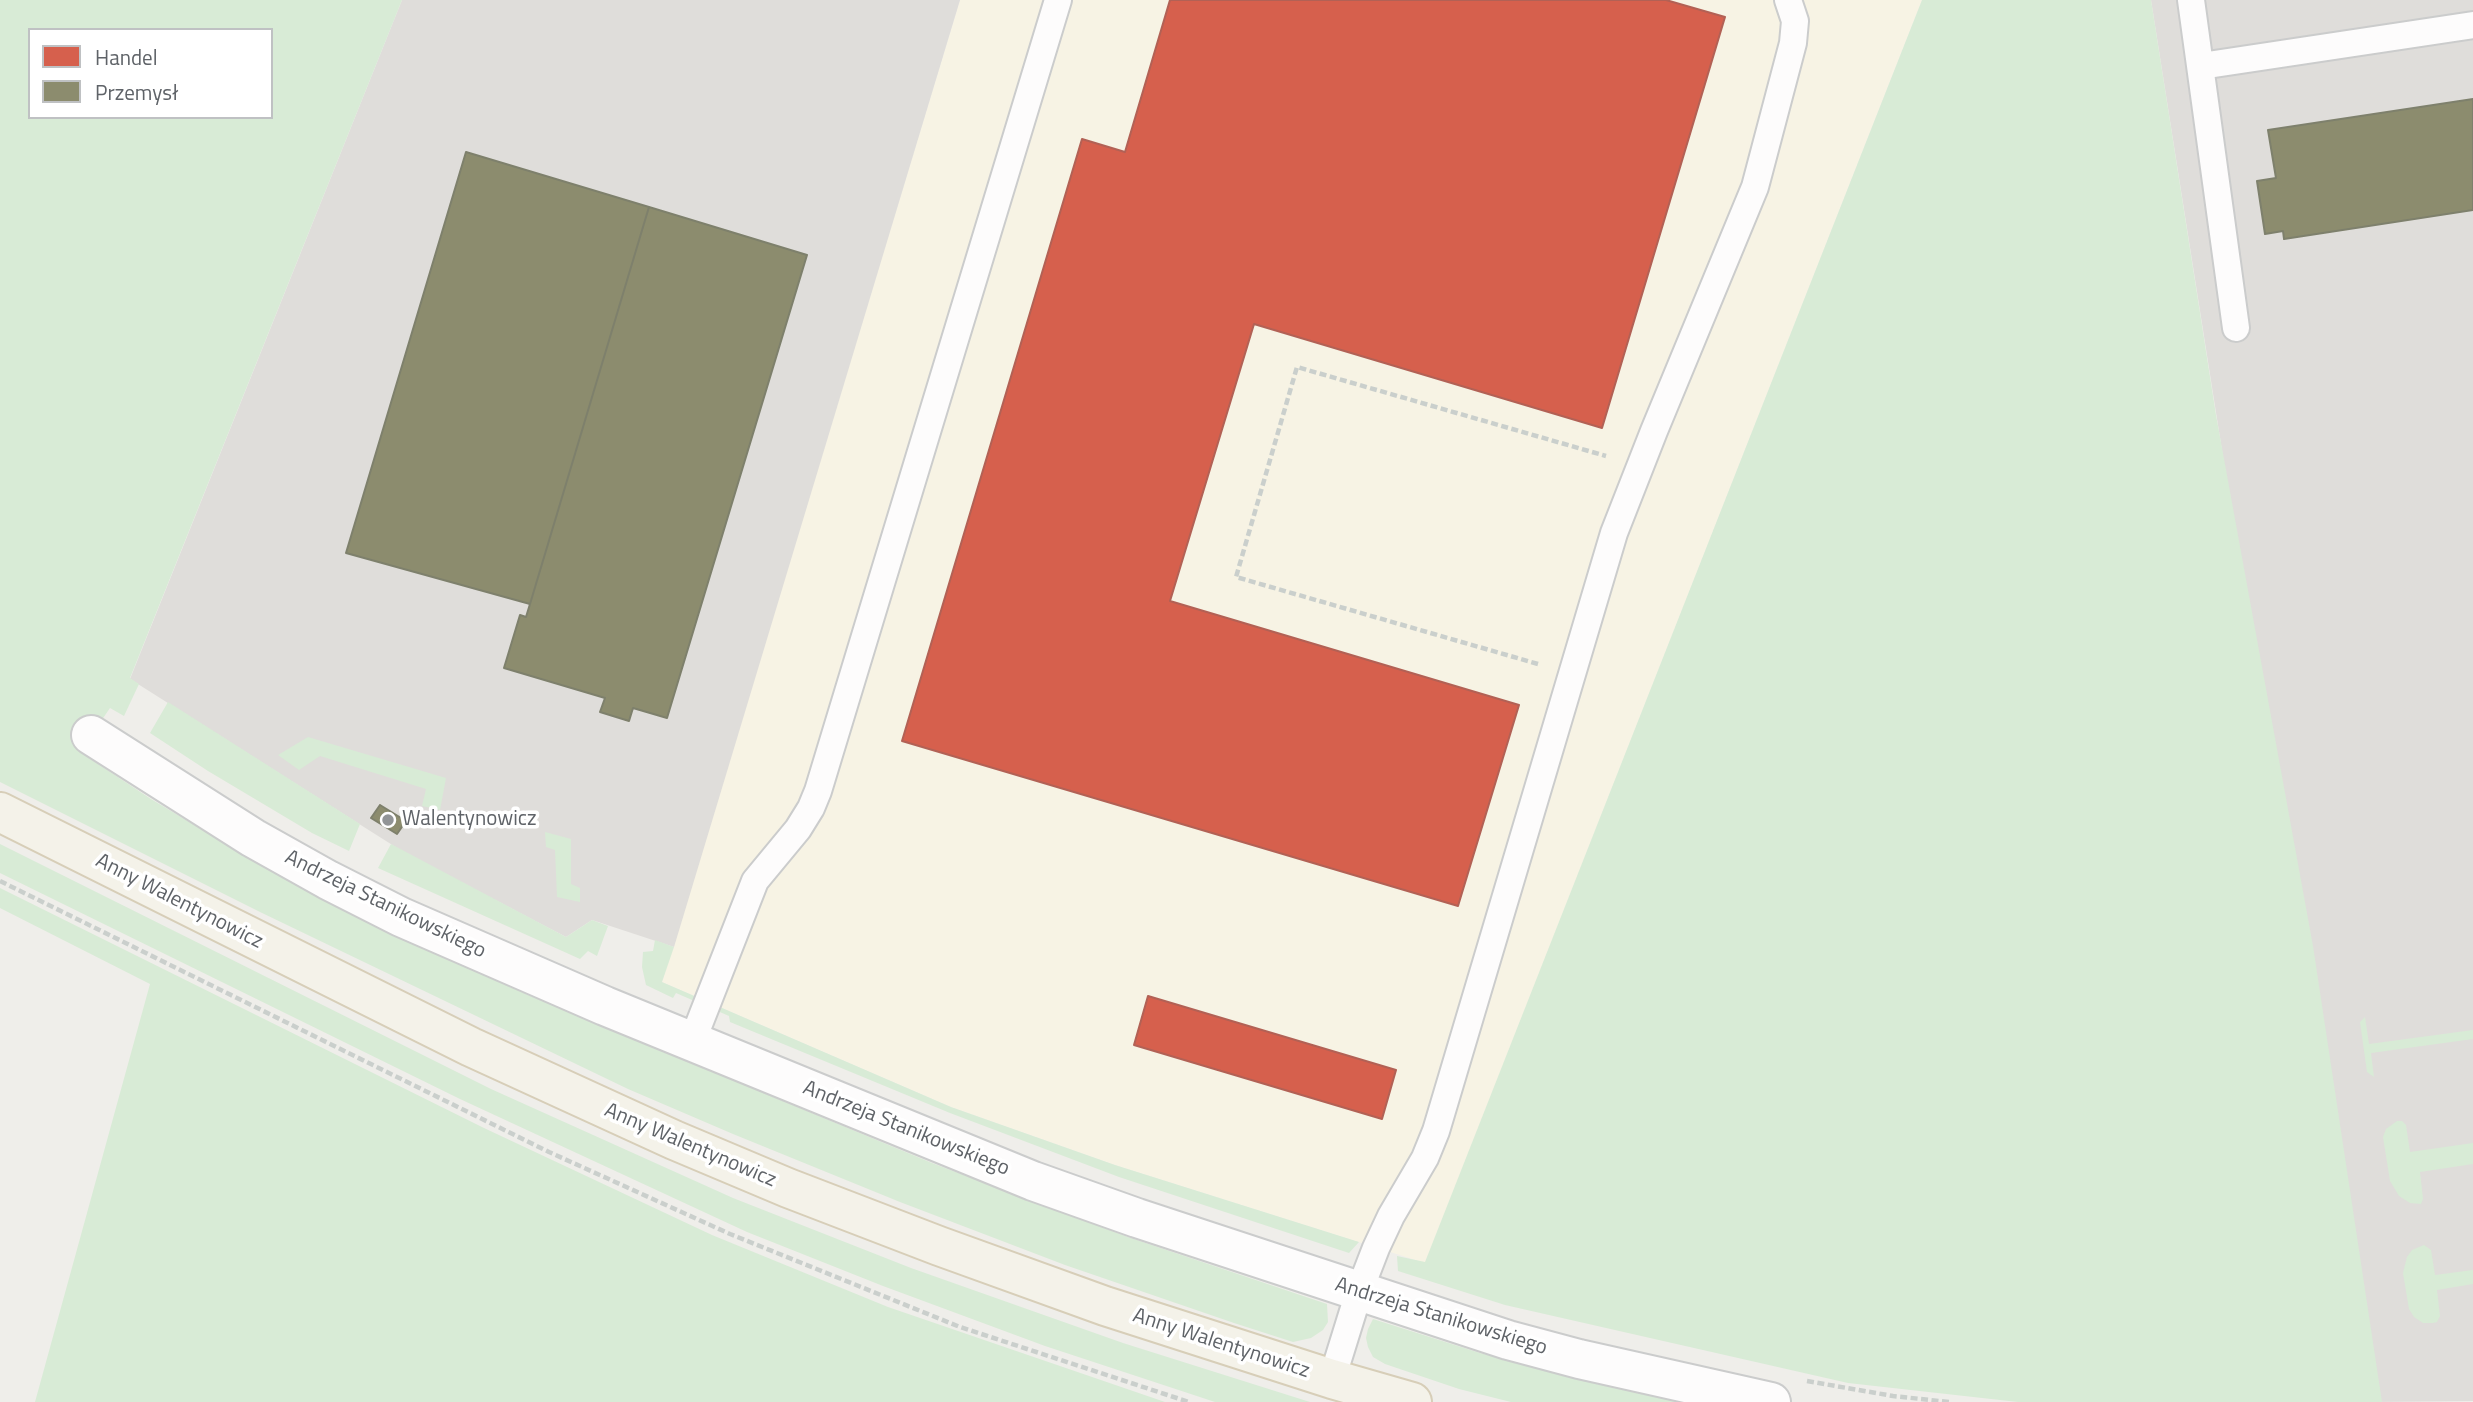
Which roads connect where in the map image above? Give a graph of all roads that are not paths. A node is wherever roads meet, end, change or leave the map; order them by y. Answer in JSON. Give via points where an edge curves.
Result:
{"nodes":[{"id":1,"x":1058,"y":0,"type":"edge"},
{"id":2,"x":1788,"y":0,"type":"edge"},
{"id":3,"x":2191,"y":0,"type":"edge"},
{"id":4,"x":2473,"y":25,"type":"edge"},
{"id":5,"x":2201,"y":66,"type":"junction"},
{"id":6,"x":2236,"y":328,"type":"dead end"},
{"id":7,"x":91,"y":735,"type":"dead end"},
{"id":8,"x":0,"y":812,"type":"edge"},
{"id":9,"x":692,"y":1042,"type":"junction"},
{"id":10,"x":1359,"y":1292,"type":"junction"},
{"id":11,"x":1332,"y":1379,"type":"junction"},
{"id":12,"x":1412,"y":1402,"type":"edge"},
{"id":13,"x":1770,"y":1402,"type":"edge"}],
"edges":[{"from":1,"to":9,"type":"lane","via":[[818,791],[798,829],[755,881]]},
{"from":2,"to":10,"type":"lane","via":[[1795,21],[1793,43],[1755,187],[1614,533],[1436,1131],[1391,1216]]},
{"from":3,"to":5,"type":"lane"},
{"from":4,"to":5,"type":"lane"},
{"from":5,"to":6,"type":"lane"},
{"from":7,"to":9,"type":"street","name":"Andrzeja Stanikowskiego","via":[[328,880],[498,961]]},
{"from":8,"to":11,"type":"main road","name":"Anny Walentynowicz","via":[[471,1047],[697,1150],[1049,1287]]},
{"from":9,"to":10,"type":"street","name":"Andrzeja Stanikowskiego","via":[[1033,1181]]},
{"from":10,"to":11,"type":"lane"},
{"from":10,"to":13,"type":"street","name":"Andrzeja Stanikowskiego","via":[[1567,1356]]},
{"from":11,"to":12,"type":"main road","name":"Anny Walentynowicz"}]}
